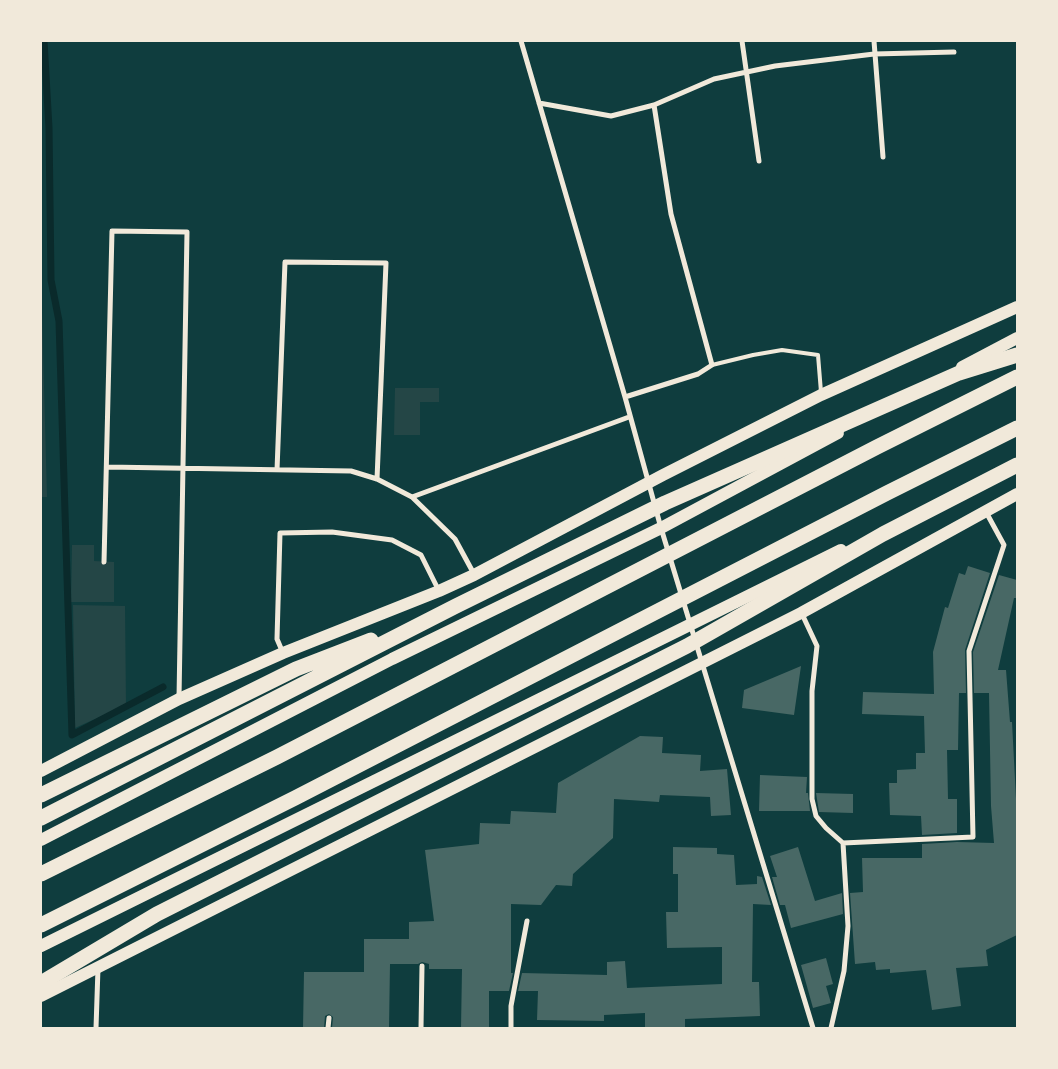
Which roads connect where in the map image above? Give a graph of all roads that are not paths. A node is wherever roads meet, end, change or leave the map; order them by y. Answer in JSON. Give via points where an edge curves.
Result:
{"nodes":[{"id":1,"x":521,"y":41,"type":"edge"},
{"id":2,"x":742,"y":41,"type":"edge"},
{"id":3,"x":874,"y":41,"type":"edge"},
{"id":4,"x":954,"y":52,"type":"dead end"},
{"id":5,"x":874,"y":54,"type":"junction"},
{"id":6,"x":746,"y":72,"type":"junction"},
{"id":7,"x":539,"y":103,"type":"junction"},
{"id":8,"x":654,"y":106,"type":"junction"},
{"id":9,"x":883,"y":157,"type":"dead end"},
{"id":10,"x":759,"y":162,"type":"dead end"},
{"id":11,"x":1017,"y":306,"type":"edge"},
{"id":12,"x":1017,"y":338,"type":"edge"},
{"id":13,"x":1017,"y":354,"type":"edge"},
{"id":14,"x":712,"y":365,"type":"junction"},
{"id":15,"x":1017,"y":377,"type":"edge"},
{"id":16,"x":821,"y":395,"type":"junction"},
{"id":17,"x":624,"y":397,"type":"junction"},
{"id":18,"x":629,"y":417,"type":"junction"},
{"id":19,"x":1017,"y":428,"type":"edge"},
{"id":20,"x":1017,"y":465,"type":"edge"},
{"id":21,"x":108,"y":467,"type":"junction"},
{"id":22,"x":182,"y":469,"type":"junction"},
{"id":23,"x":277,"y":470,"type":"junction"},
{"id":24,"x":377,"y":479,"type":"junction"},
{"id":25,"x":648,"y":483,"type":"junction"},
{"id":26,"x":1017,"y":494,"type":"edge"},
{"id":27,"x":412,"y":497,"type":"junction"},
{"id":28,"x":985,"y":511,"type":"junction"},
{"id":29,"x":661,"y":528,"type":"junction"},
{"id":30,"x":104,"y":562,"type":"dead end"},
{"id":31,"x":474,"y":575,"type":"junction"},
{"id":32,"x":439,"y":591,"type":"junction"},
{"id":33,"x":456,"y":606,"type":"junction"},
{"id":34,"x":801,"y":613,"type":"junction"},
{"id":35,"x":691,"y":624,"type":"junction"},
{"id":36,"x":284,"y":653,"type":"junction"},
{"id":37,"x":702,"y":663,"type":"junction"},
{"id":38,"x":179,"y":699,"type":"junction"},
{"id":39,"x":41,"y":771,"type":"edge"},
{"id":40,"x":41,"y":795,"type":"edge"},
{"id":41,"x":41,"y":818,"type":"edge"},
{"id":42,"x":41,"y":840,"type":"edge"},
{"id":43,"x":843,"y":843,"type":"junction"},
{"id":44,"x":41,"y":874,"type":"edge"},
{"id":45,"x":527,"y":921,"type":"dead end"},
{"id":46,"x":41,"y":925,"type":"edge"},
{"id":47,"x":41,"y":946,"type":"edge"},
{"id":48,"x":422,"y":966,"type":"dead end"},
{"id":49,"x":98,"y":968,"type":"junction"},
{"id":50,"x":41,"y":983,"type":"edge"},
{"id":51,"x":41,"y":996,"type":"edge"},
{"id":52,"x":329,"y":1018,"type":"dead end"},
{"id":53,"x":96,"y":1028,"type":"edge"},
{"id":54,"x":328,"y":1028,"type":"edge"},
{"id":55,"x":421,"y":1028,"type":"edge"},
{"id":56,"x":511,"y":1028,"type":"edge"},
{"id":57,"x":814,"y":1028,"type":"edge"},
{"id":58,"x":831,"y":1028,"type":"edge"}],
"edges":[{"from":1,"to":7,"type":"street"},
{"from":2,"to":6,"type":"street"},
{"from":3,"to":5,"type":"street"},
{"from":4,"to":5,"type":"street"},
{"from":5,"to":6,"type":"street"},
{"from":5,"to":9,"type":"street"},
{"from":6,"to":8,"type":"street","via":[[714,79]]},
{"from":6,"to":10,"type":"street"},
{"from":7,"to":8,"type":"street","via":[[611,116]]},
{"from":7,"to":17,"type":"street"},
{"from":8,"to":14,"type":"street","via":[[671,214]]},
{"from":11,"to":16,"type":"main road"},
{"from":12,"to":29,"type":"main road"},
{"from":13,"to":33,"type":"highway","via":[[959,374],[665,502]]},
{"from":14,"to":16,"type":"lane","via":[[782,350],[818,354]]},
{"from":14,"to":17,"type":"street","via":[[698,374]]},
{"from":15,"to":44,"type":"highway","via":[[277,757]]},
{"from":16,"to":25,"type":"main road"},
{"from":17,"to":18,"type":"street"},
{"from":18,"to":25,"type":"street"},
{"from":18,"to":27,"type":"street"},
{"from":19,"to":46,"type":"highway"},
{"from":20,"to":35,"type":"main road"},
{"from":20,"to":50,"type":"highway","via":[[883,534],[687,646],[157,914]]},
{"from":21,"to":22,"type":"street"},
{"from":21,"to":22,"type":"street","via":[[112,231],[187,232]]},
{"from":21,"to":30,"type":"street"},
{"from":22,"to":23,"type":"street"},
{"from":22,"to":38,"type":"street"},
{"from":23,"to":24,"type":"street","via":[[351,472]]},
{"from":23,"to":24,"type":"street","via":[[285,262],[386,263]]},
{"from":24,"to":27,"type":"street"},
{"from":25,"to":29,"type":"street"},
{"from":25,"to":31,"type":"main road"},
{"from":26,"to":28,"type":"main road"},
{"from":27,"to":31,"type":"street","via":[[455,539]]},
{"from":28,"to":34,"type":"main road"},
{"from":28,"to":43,"type":"street","via":[[1004,545],[969,651],[973,837]]},
{"from":29,"to":35,"type":"street"},
{"from":29,"to":42,"type":"main road","via":[[392,659]]},
{"from":31,"to":32,"type":"main road"},
{"from":32,"to":36,"type":"main road"},
{"from":32,"to":36,"type":"street","via":[[421,555],[392,540],[332,532],[280,533],[277,639]]},
{"from":33,"to":40,"type":"highway","via":[[296,670]]},
{"from":33,"to":41,"type":"highway"},
{"from":34,"to":37,"type":"main road"},
{"from":34,"to":43,"type":"street","via":[[817,646],[812,691],[812,799],[816,816]]},
{"from":35,"to":37,"type":"street"},
{"from":35,"to":47,"type":"main road"},
{"from":36,"to":38,"type":"main road"},
{"from":37,"to":49,"type":"main road"},
{"from":37,"to":57,"type":"street"},
{"from":38,"to":39,"type":"main road"},
{"from":43,"to":58,"type":"street","via":[[848,926],[844,971]]},
{"from":45,"to":56,"type":"street","via":[[511,1006]]},
{"from":48,"to":55,"type":"street"},
{"from":49,"to":51,"type":"main road"},
{"from":49,"to":53,"type":"street"},
{"from":52,"to":54,"type":"street"}]}
